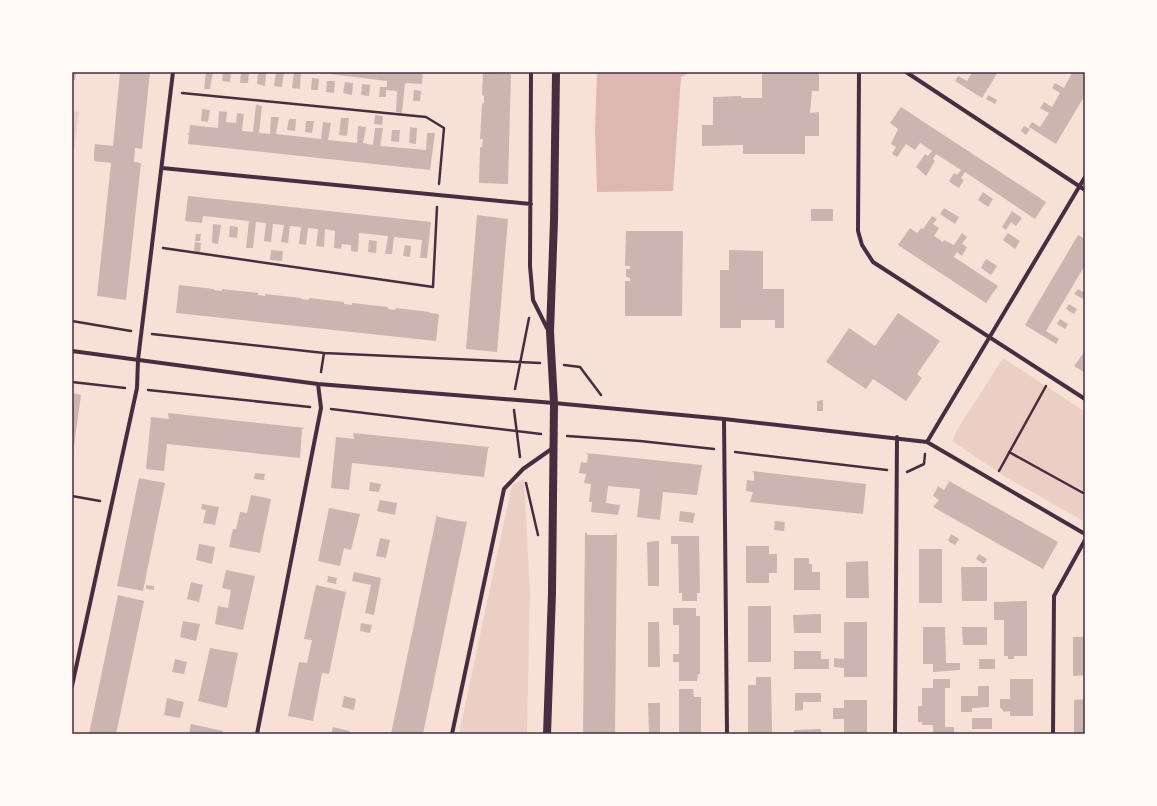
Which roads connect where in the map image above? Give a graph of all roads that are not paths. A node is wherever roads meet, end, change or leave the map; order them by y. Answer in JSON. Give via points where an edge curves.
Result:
{"nodes":[{"id":1,"x":173,"y":72,"type":"edge"},
{"id":2,"x":531,"y":72,"type":"edge"},
{"id":3,"x":556,"y":72,"type":"edge"},
{"id":4,"x":859,"y":72,"type":"edge"},
{"id":5,"x":906,"y":72,"type":"edge"},
{"id":6,"x":162,"y":168,"type":"junction"},
{"id":7,"x":1085,"y":177,"type":"edge"},
{"id":8,"x":1080,"y":186,"type":"junction"},
{"id":9,"x":1085,"y":190,"type":"edge"},
{"id":10,"x":531,"y":204,"type":"junction"},
{"id":11,"x":550,"y":332,"type":"junction"},
{"id":12,"x":989,"y":337,"type":"junction"},
{"id":13,"x":72,"y":351,"type":"edge"},
{"id":14,"x":138,"y":360,"type":"junction"},
{"id":15,"x":318,"y":384,"type":"junction"},
{"id":16,"x":1085,"y":398,"type":"edge"},
{"id":17,"x":554,"y":403,"type":"junction"},
{"id":18,"x":724,"y":419,"type":"junction"},
{"id":19,"x":897,"y":438,"type":"junction"},
{"id":20,"x":927,"y":442,"type":"junction"},
{"id":21,"x":553,"y":447,"type":"junction"},
{"id":22,"x":1085,"y":534,"type":"edge"},
{"id":23,"x":1085,"y":540,"type":"edge"},
{"id":24,"x":72,"y":686,"type":"edge"},
{"id":25,"x":257,"y":734,"type":"edge"},
{"id":26,"x":452,"y":734,"type":"edge"},
{"id":27,"x":547,"y":734,"type":"edge"},
{"id":28,"x":727,"y":734,"type":"edge"},
{"id":29,"x":895,"y":734,"type":"edge"},
{"id":30,"x":1053,"y":734,"type":"edge"}],
"edges":[{"from":1,"to":6,"type":"street"},
{"from":2,"to":10,"type":"street"},
{"from":3,"to":11,"type":"main road"},
{"from":4,"to":12,"type":"street","via":[[858,231],[862,245],[873,262]]},
{"from":5,"to":8,"type":"street"},
{"from":6,"to":10,"type":"street"},
{"from":6,"to":14,"type":"street"},
{"from":7,"to":8,"type":"street"},
{"from":8,"to":9,"type":"street"},
{"from":8,"to":12,"type":"street"},
{"from":10,"to":11,"type":"street","via":[[530,266],[533,300]]},
{"from":11,"to":17,"type":"main road"},
{"from":12,"to":16,"type":"street"},
{"from":12,"to":20,"type":"street"},
{"from":13,"to":14,"type":"street"},
{"from":14,"to":15,"type":"street"},
{"from":14,"to":24,"type":"street","via":[[137,388]]},
{"from":15,"to":17,"type":"street"},
{"from":15,"to":25,"type":"street","via":[[321,408]]},
{"from":17,"to":18,"type":"street"},
{"from":17,"to":21,"type":"main road"},
{"from":18,"to":19,"type":"street"},
{"from":18,"to":28,"type":"street"},
{"from":19,"to":20,"type":"street"},
{"from":19,"to":29,"type":"street"},
{"from":20,"to":22,"type":"street"},
{"from":21,"to":26,"type":"street","via":[[523,469],[504,489]]},
{"from":21,"to":27,"type":"main road","via":[[552,593]]},
{"from":23,"to":30,"type":"street","via":[[1054,596]]}]}
